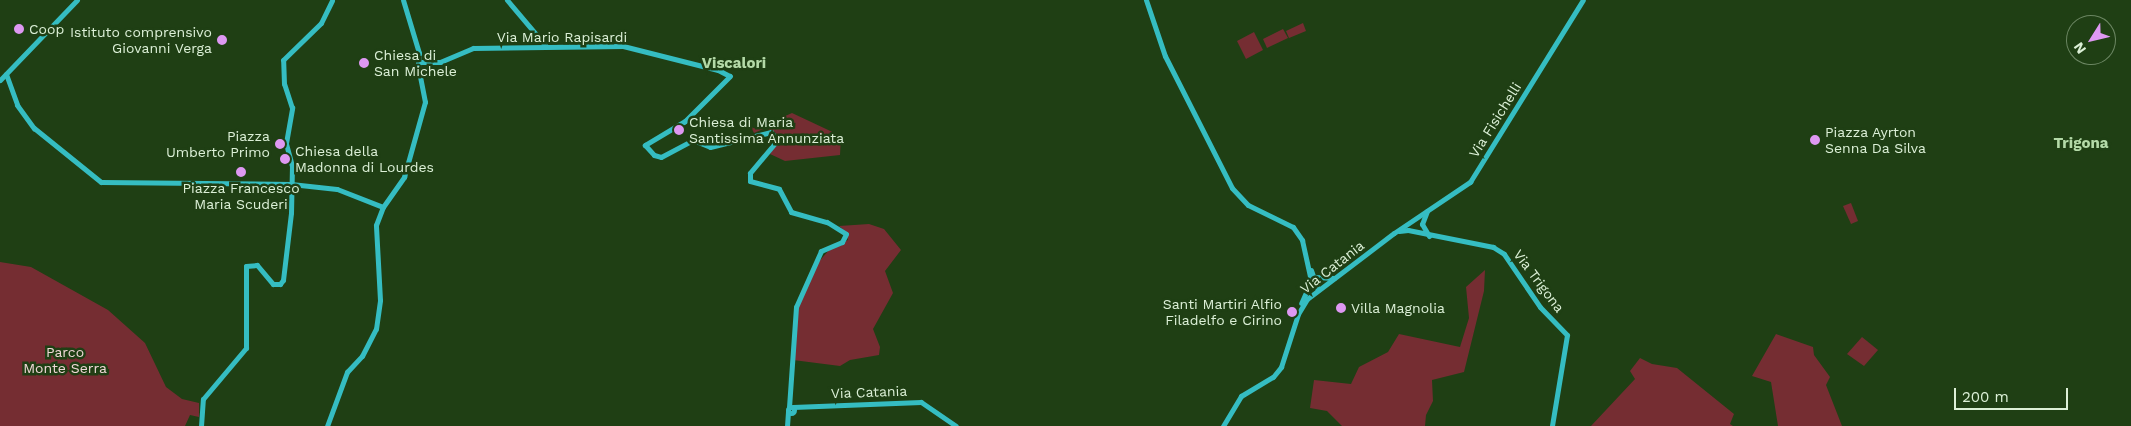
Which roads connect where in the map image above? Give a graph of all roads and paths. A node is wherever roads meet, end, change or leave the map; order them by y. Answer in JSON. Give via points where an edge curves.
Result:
{"nodes":[{"id":1,"x":71,"y":0,"type":"edge"},
{"id":2,"x":77,"y":0,"type":"edge"},
{"id":3,"x":332,"y":0,"type":"edge"},
{"id":4,"x":404,"y":0,"type":"edge"},
{"id":5,"x":506,"y":0,"type":"edge"},
{"id":6,"x":1146,"y":0,"type":"edge"},
{"id":7,"x":1583,"y":0,"type":"edge"},
{"id":8,"x":66,"y":9,"type":"junction"},
{"id":9,"x":546,"y":46,"type":"junction"},
{"id":10,"x":420,"y":62,"type":"junction"},
{"id":11,"x":718,"y":70,"type":"junction"},
{"id":12,"x":6,"y":74,"type":"junction"},
{"id":13,"x":0,"y":80,"type":"edge"},
{"id":14,"x":725,"y":80,"type":"junction"},
{"id":15,"x":291,"y":184,"type":"junction"},
{"id":16,"x":383,"y":207,"type":"junction"},
{"id":17,"x":1427,"y":211,"type":"junction"},
{"id":18,"x":1412,"y":220,"type":"junction"},
{"id":19,"x":1401,"y":228,"type":"joint"},
{"id":20,"x":1423,"y":229,"type":"junction"},
{"id":21,"x":1394,"y":233,"type":"junction"},
{"id":22,"x":1419,"y":234,"type":"junction"},
{"id":23,"x":1430,"y":236,"type":"junction"},
{"id":24,"x":1312,"y":278,"type":"junction"},
{"id":25,"x":1334,"y":278,"type":"junction"},
{"id":26,"x":1318,"y":290,"type":"junction"},
{"id":27,"x":1300,"y":308,"type":"junction"},
{"id":28,"x":792,"y":409,"type":"junction"},
{"id":29,"x":787,"y":425,"type":"edge"},
{"id":30,"x":201,"y":426,"type":"edge"},
{"id":31,"x":327,"y":426,"type":"edge"},
{"id":32,"x":956,"y":426,"type":"edge"},
{"id":33,"x":1223,"y":426,"type":"edge"},
{"id":34,"x":1552,"y":426,"type":"edge"}],
"edges":[{"from":1,"to":8,"type":"street"},
{"from":2,"to":8,"type":"street"},
{"from":3,"to":15,"type":"street","via":[[314,32],[283,60],[284,84],[292,108],[287,134]]},
{"from":4,"to":10,"type":"street"},
{"from":5,"to":9,"type":"street"},
{"from":6,"to":24,"type":"street","via":[[1165,56],[1232,188],[1248,204],[1293,227],[1302,240]]},
{"from":7,"to":17,"type":"street","name":"Via Fisichelli","via":[[1470,182]]},
{"from":8,"to":12,"type":"street"},
{"from":9,"to":10,"type":"street","name":"Via Mario Rapisardi","via":[[473,48],[440,62]]},
{"from":9,"to":11,"type":"street","name":"Via Mario Rapisardi","via":[[623,46]]},
{"from":10,"to":16,"type":"street","via":[[425,95],[419,134],[404,177]]},
{"from":11,"to":14,"type":"street"},
{"from":11,"to":14,"type":"street","name":"Via Mario Rapisardi","via":[[730,76]]},
{"from":12,"to":13,"type":"street"},
{"from":12,"to":15,"type":"street","via":[[17,105],[34,128],[98,180]]},
{"from":14,"to":28,"type":"street","via":[[685,121],[645,144],[651,153],[661,157],[694,140],[710,147],[771,132],[776,138],[775,143],[750,174],[750,181],[779,189],[791,212],[828,222],[844,233],[844,240],[821,252],[804,286],[794,318],[789,398]]},
{"from":15,"to":16,"type":"street","via":[[337,189]]},
{"from":15,"to":30,"type":"street","via":[[283,280],[278,285],[273,284],[257,265],[246,266],[246,348],[203,399]]},
{"from":16,"to":31,"type":"street","via":[[375,234],[380,300],[376,329],[362,356],[348,372]]},
{"from":17,"to":18,"type":"street","name":"Via Fisichelli"},
{"from":17,"to":20,"type":"street"},
{"from":18,"to":19,"type":"street","name":"Via Fisichelli"},
{"from":18,"to":20,"type":"street"},
{"from":18,"to":22,"type":"street"},
{"from":19,"to":21,"type":"street","name":"Via Catania"},
{"from":20,"to":23,"type":"street"},
{"from":21,"to":22,"type":"street","name":"Via Trigona","via":[[1408,230]]},
{"from":21,"to":25,"type":"street","name":"Via Catania"},
{"from":22,"to":23,"type":"street","name":"Via Trigona"},
{"from":23,"to":34,"type":"street","name":"Via Trigona","via":[[1501,251],[1540,307],[1567,335]]},
{"from":24,"to":25,"type":"street"},
{"from":24,"to":26,"type":"street"},
{"from":24,"to":27,"type":"street"},
{"from":25,"to":26,"type":"street","name":"Via Catania"},
{"from":26,"to":27,"type":"street","name":"Via Catania"},
{"from":27,"to":33,"type":"street","name":"Via Catania","via":[[1281,367],[1273,377],[1241,396]]},
{"from":28,"to":29,"type":"street"},
{"from":28,"to":32,"type":"street","name":"Via Catania","via":[[921,402]]}]}
